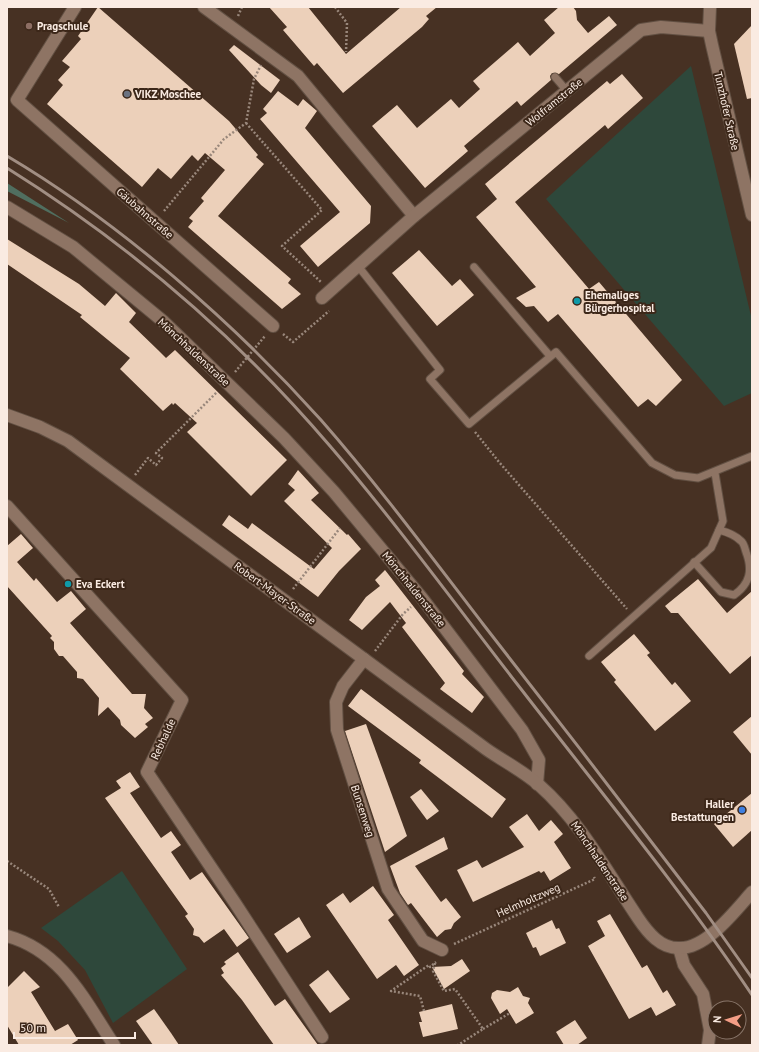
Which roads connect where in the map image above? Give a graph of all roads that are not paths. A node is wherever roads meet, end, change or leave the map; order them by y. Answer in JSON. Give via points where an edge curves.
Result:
{"nodes":[{"id":1,"x":75,"y":7,"type":"edge"},
{"id":2,"x":204,"y":7,"type":"edge"},
{"id":3,"x":710,"y":7,"type":"edge"},
{"id":4,"x":709,"y":31,"type":"junction"},
{"id":5,"x":555,"y":77,"type":"dead end"},
{"id":6,"x":567,"y":91,"type":"junction"},
{"id":7,"x":7,"y":207,"type":"edge"},
{"id":8,"x":752,"y":215,"type":"edge"},
{"id":9,"x":414,"y":216,"type":"junction"},
{"id":10,"x":358,"y":266,"type":"junction"},
{"id":11,"x":474,"y":267,"type":"dead end"},
{"id":12,"x":326,"y":294,"type":"road end"},
{"id":13,"x":273,"y":326,"type":"road end"},
{"id":14,"x":550,"y":356,"type":"junction"},
{"id":15,"x":7,"y":415,"type":"edge"},
{"id":16,"x":752,"y":456,"type":"edge"},
{"id":17,"x":715,"y":473,"type":"junction"},
{"id":18,"x":7,"y":506,"type":"edge"},
{"id":19,"x":719,"y":530,"type":"junction"},
{"id":20,"x":694,"y":562,"type":"junction"},
{"id":21,"x":369,"y":656,"type":"junction"},
{"id":22,"x":589,"y":656,"type":"dead end"},
{"id":23,"x":537,"y":784,"type":"junction"},
{"id":24,"x":752,"y":892,"type":"edge"},
{"id":25,"x":7,"y":936,"type":"edge"},
{"id":26,"x":679,"y":948,"type":"junction"},
{"id":27,"x":442,"y":950,"type":"road end"},
{"id":28,"x":322,"y":1037,"type":"dead end"},
{"id":29,"x":114,"y":1045,"type":"edge"},
{"id":30,"x":708,"y":1045,"type":"edge"}],
"edges":[{"from":1,"to":13,"type":"street","name":"Gäubahnstraße","via":[[17,100]]},
{"from":2,"to":9,"type":"street","via":[[298,76]]},
{"from":3,"to":4,"type":"street","name":"Tunzhofer Straße"},
{"from":4,"to":6,"type":"street","name":"Wolframstraße","via":[[661,27],[641,30]]},
{"from":4,"to":8,"type":"street","name":"Tunzhofer Straße"},
{"from":5,"to":6,"type":"lane"},
{"from":6,"to":9,"type":"street","name":"Wolframstraße"},
{"from":7,"to":23,"type":"street","name":"Mönchhaldenstraße","via":[[73,247],[164,322],[284,438],[329,487],[422,598],[522,730],[539,760]]},
{"from":9,"to":10,"type":"street","name":"Wolframstraße"},
{"from":10,"to":12,"type":"street","name":"Wolframstraße"},
{"from":10,"to":14,"type":"lane","via":[[440,370],[430,379],[469,424]]},
{"from":11,"to":14,"type":"lane"},
{"from":14,"to":17,"type":"lane","via":[[556,352],[652,463],[675,475],[698,478]]},
{"from":15,"to":21,"type":"street","name":"Robert-Mayer-Straße","via":[[68,441],[186,528]]},
{"from":16,"to":17,"type":"lane"},
{"from":17,"to":19,"type":"lane","via":[[723,521]]},
{"from":18,"to":28,"type":"street","name":"Rebhalde","via":[[182,700],[147,772]]},
{"from":19,"to":20,"type":"lane","via":[[711,548]]},
{"from":19,"to":20,"type":"lane","via":[[732,534],[742,541],[751,573],[743,589],[734,595],[721,592]]},
{"from":20,"to":22,"type":"lane"},
{"from":21,"to":23,"type":"street","name":"Robert-Mayer-Straße","via":[[486,749]]},
{"from":21,"to":27,"type":"street","name":"Bunsenweg","via":[[343,686],[336,702],[337,730],[388,889],[423,941]]},
{"from":23,"to":26,"type":"street","name":"Mönchhaldenstraße","via":[[573,820],[651,935],[662,944]]},
{"from":24,"to":26,"type":"street","via":[[705,940],[692,947]]},
{"from":25,"to":29,"type":"street","via":[[37,948],[69,976]]},
{"from":26,"to":30,"type":"street","via":[[684,965],[703,994],[710,1030]]}]}
